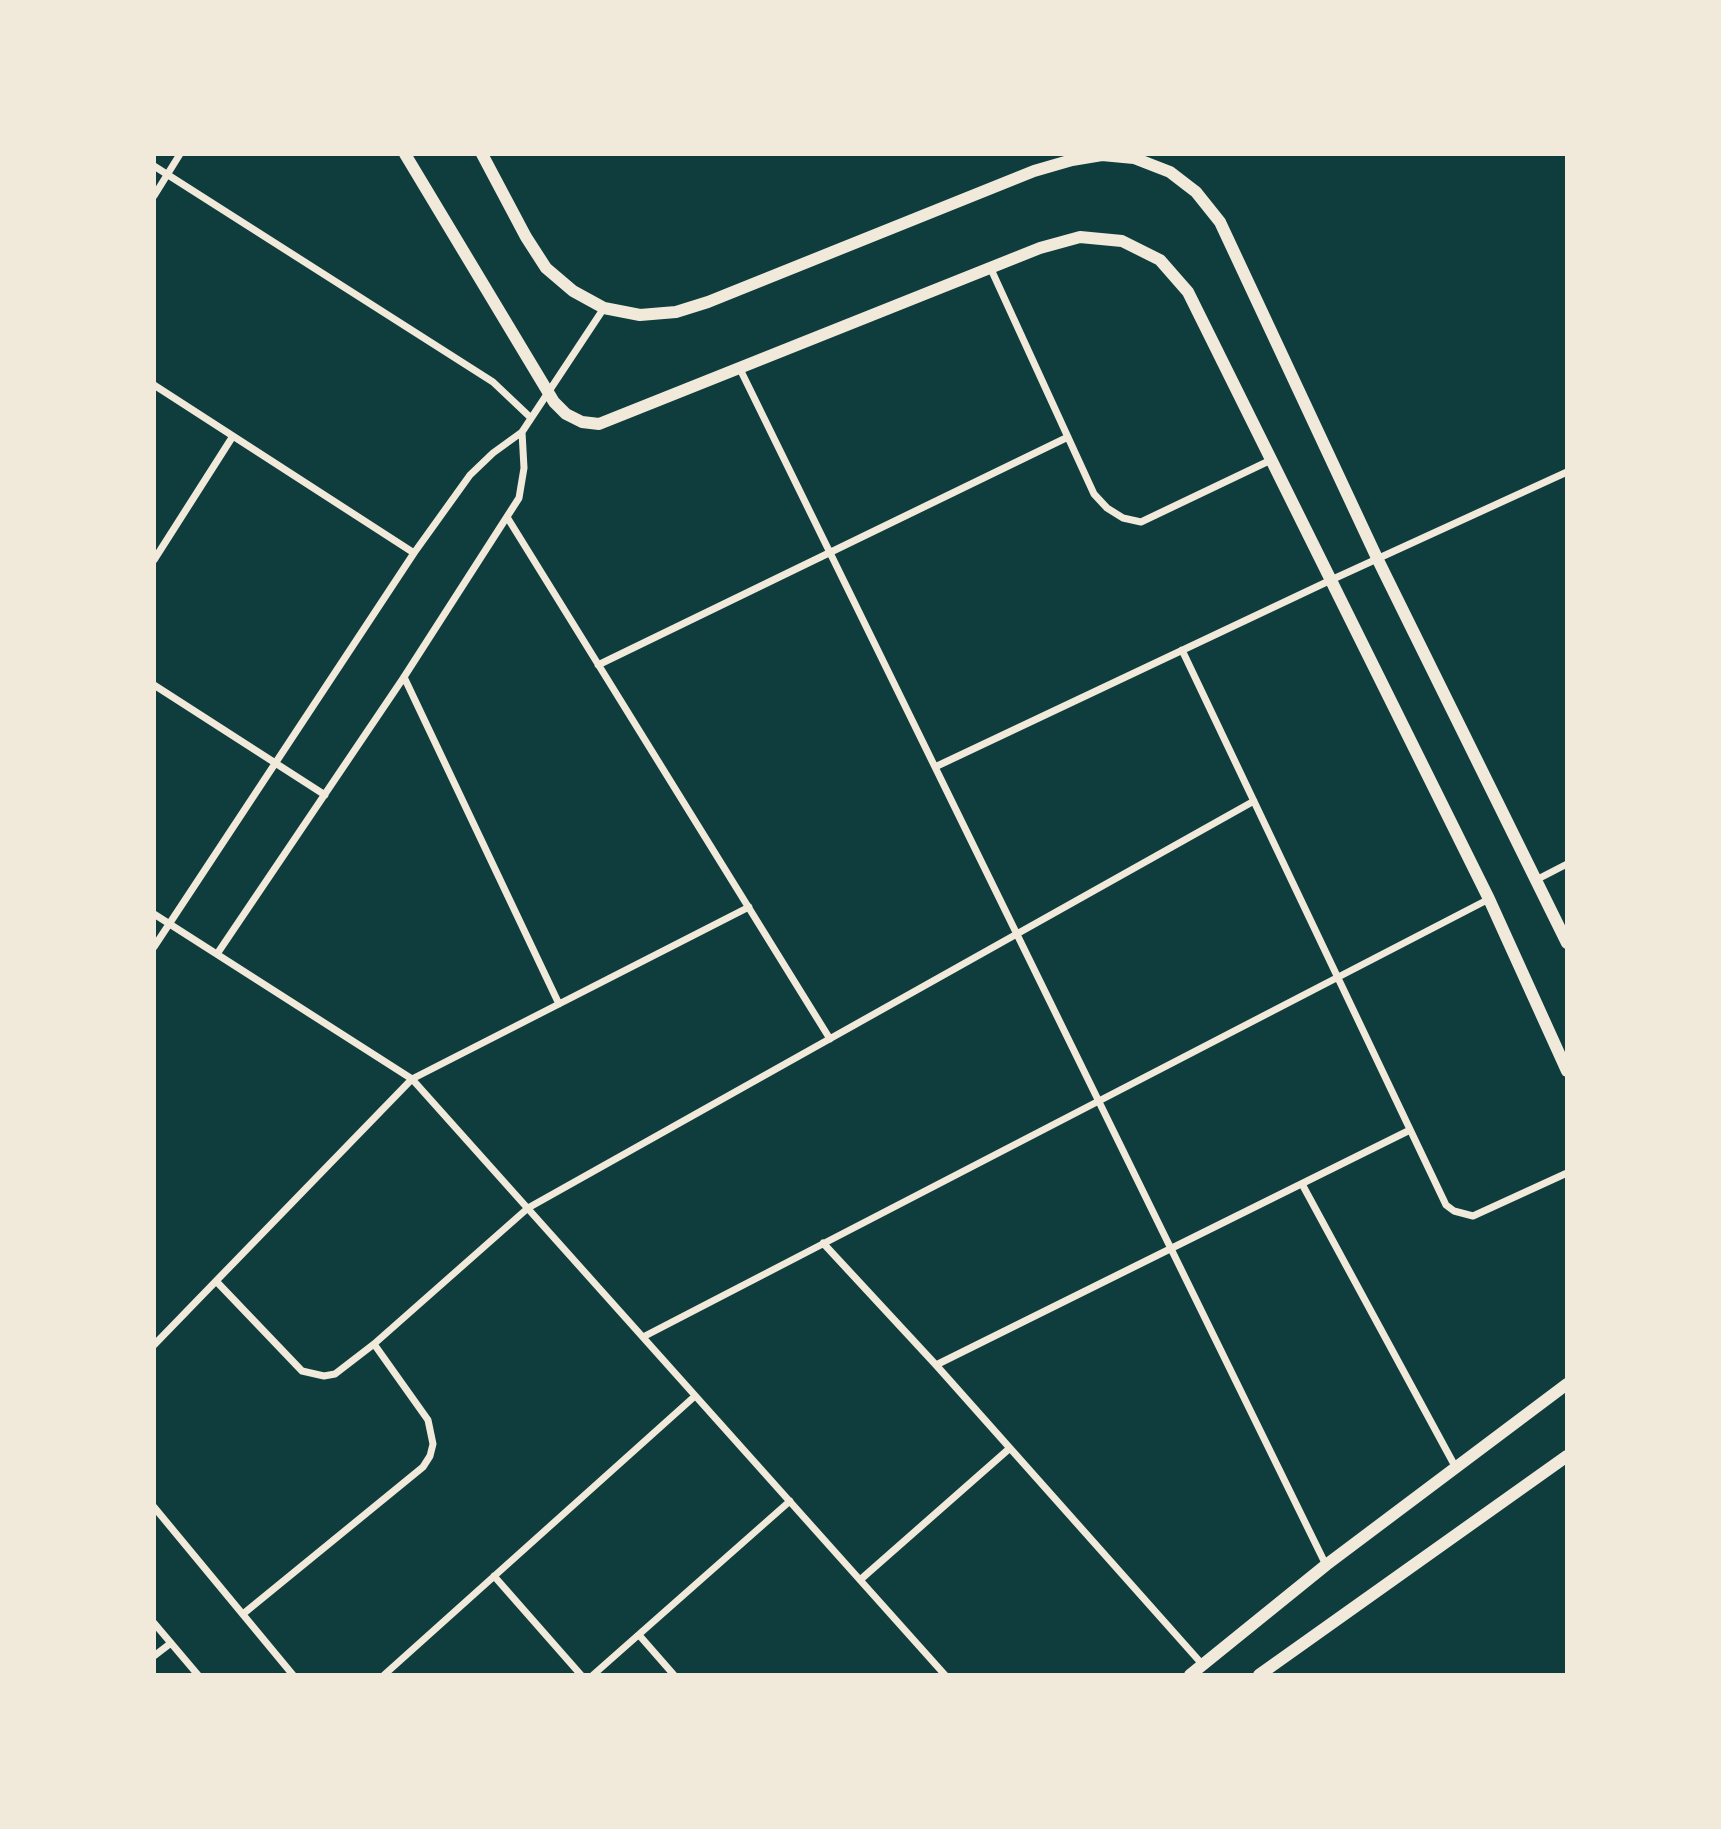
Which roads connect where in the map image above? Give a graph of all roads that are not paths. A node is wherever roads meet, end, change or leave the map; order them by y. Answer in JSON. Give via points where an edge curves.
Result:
{"nodes":[{"id":1,"x":180,"y":154,"type":"edge"},
{"id":2,"x":405,"y":154,"type":"edge"},
{"id":3,"x":482,"y":154,"type":"edge"},
{"id":4,"x":154,"y":166,"type":"edge"},
{"id":5,"x":167,"y":174,"type":"junction"},
{"id":6,"x":154,"y":197,"type":"edge"},
{"id":7,"x":990,"y":267,"type":"junction"},
{"id":8,"x":604,"y":308,"type":"junction"},
{"id":9,"x":739,"y":367,"type":"junction"},
{"id":10,"x":154,"y":384,"type":"edge"},
{"id":11,"x":548,"y":393,"type":"junction"},
{"id":12,"x":531,"y":418,"type":"junction"},
{"id":13,"x":522,"y":432,"type":"junction"},
{"id":14,"x":233,"y":436,"type":"junction"},
{"id":15,"x":1068,"y":437,"type":"junction"},
{"id":16,"x":1271,"y":460,"type":"junction"},
{"id":17,"x":1567,"y":472,"type":"edge"},
{"id":18,"x":507,"y":517,"type":"junction"},
{"id":19,"x":830,"y":552,"type":"junction"},
{"id":20,"x":414,"y":554,"type":"junction"},
{"id":21,"x":1377,"y":558,"type":"junction"},
{"id":22,"x":154,"y":560,"type":"edge"},
{"id":23,"x":1331,"y":580,"type":"junction"},
{"id":24,"x":1182,"y":650,"type":"junction"},
{"id":25,"x":598,"y":665,"type":"junction"},
{"id":26,"x":404,"y":677,"type":"junction"},
{"id":27,"x":154,"y":685,"type":"edge"},
{"id":28,"x":276,"y":763,"type":"junction"},
{"id":29,"x":935,"y":767,"type":"junction"},
{"id":30,"x":325,"y":795,"type":"junction"},
{"id":31,"x":1254,"y":801,"type":"junction"},
{"id":32,"x":1567,"y":864,"type":"edge"},
{"id":33,"x":1536,"y":880,"type":"junction"},
{"id":34,"x":1489,"y":899,"type":"junction"},
{"id":35,"x":749,"y":907,"type":"junction"},
{"id":36,"x":154,"y":914,"type":"edge"},
{"id":37,"x":170,"y":923,"type":"junction"},
{"id":38,"x":1017,"y":934,"type":"junction"},
{"id":39,"x":1567,"y":943,"type":"edge"},
{"id":40,"x":154,"y":947,"type":"edge"},
{"id":41,"x":217,"y":954,"type":"junction"},
{"id":42,"x":1337,"y":977,"type":"junction"},
{"id":43,"x":559,"y":1004,"type":"junction"},
{"id":44,"x":830,"y":1039,"type":"junction"},
{"id":45,"x":1567,"y":1071,"type":"edge"},
{"id":46,"x":412,"y":1079,"type":"junction"},
{"id":47,"x":1098,"y":1101,"type":"junction"},
{"id":48,"x":1410,"y":1130,"type":"junction"},
{"id":49,"x":1567,"y":1172,"type":"edge"},
{"id":50,"x":1302,"y":1184,"type":"junction"},
{"id":51,"x":528,"y":1208,"type":"junction"},
{"id":52,"x":823,"y":1244,"type":"junction"},
{"id":53,"x":1171,"y":1249,"type":"junction"},
{"id":54,"x":216,"y":1281,"type":"junction"},
{"id":55,"x":643,"y":1337,"type":"junction"},
{"id":56,"x":374,"y":1344,"type":"junction"},
{"id":57,"x":154,"y":1345,"type":"edge"},
{"id":58,"x":936,"y":1365,"type":"junction"},
{"id":59,"x":1567,"y":1384,"type":"edge"},
{"id":60,"x":695,"y":1396,"type":"junction"},
{"id":61,"x":1010,"y":1448,"type":"junction"},
{"id":62,"x":1567,"y":1456,"type":"edge"},
{"id":63,"x":1456,"y":1468,"type":"junction"},
{"id":64,"x":790,"y":1501,"type":"junction"},
{"id":65,"x":154,"y":1507,"type":"edge"},
{"id":66,"x":1326,"y":1566,"type":"junction"},
{"id":67,"x":494,"y":1576,"type":"junction"},
{"id":68,"x":860,"y":1580,"type":"junction"},
{"id":69,"x":243,"y":1614,"type":"junction"},
{"id":70,"x":154,"y":1623,"type":"edge"},
{"id":71,"x":639,"y":1635,"type":"junction"},
{"id":72,"x":170,"y":1643,"type":"junction"},
{"id":73,"x":154,"y":1656,"type":"edge"},
{"id":74,"x":1202,"y":1664,"type":"junction"},
{"id":75,"x":198,"y":1675,"type":"edge"},
{"id":76,"x":293,"y":1675,"type":"edge"},
{"id":77,"x":384,"y":1675,"type":"edge"},
{"id":78,"x":581,"y":1675,"type":"edge"},
{"id":79,"x":593,"y":1675,"type":"edge"},
{"id":80,"x":674,"y":1675,"type":"edge"},
{"id":81,"x":945,"y":1675,"type":"edge"},
{"id":82,"x":1190,"y":1675,"type":"edge"},
{"id":83,"x":1259,"y":1675,"type":"edge"}],
"edges":[{"from":1,"to":5,"type":"street"},
{"from":2,"to":11,"type":"street"},
{"from":3,"to":8,"type":"street","via":[[546,268],[572,291]]},
{"from":4,"to":5,"type":"street"},
{"from":5,"to":6,"type":"street"},
{"from":5,"to":12,"type":"street","via":[[493,382]]},
{"from":7,"to":9,"type":"street"},
{"from":7,"to":15,"type":"street"},
{"from":7,"to":16,"type":"street","via":[[1080,237],[1122,241],[1160,260],[1188,292]]},
{"from":8,"to":11,"type":"street"},
{"from":8,"to":21,"type":"street","via":[[640,315],[676,312],[1034,171],[1102,155],[1134,158],[1170,172],[1196,192],[1220,222]]},
{"from":9,"to":11,"type":"street","via":[[599,424],[566,414]]},
{"from":9,"to":19,"type":"street"},
{"from":10,"to":14,"type":"street"},
{"from":11,"to":12,"type":"street"},
{"from":12,"to":13,"type":"street"},
{"from":13,"to":18,"type":"street","via":[[524,468],[519,498]]},
{"from":13,"to":20,"type":"street","via":[[470,475]]},
{"from":14,"to":20,"type":"street"},
{"from":14,"to":22,"type":"street"},
{"from":15,"to":16,"type":"street","via":[[1094,494],[1123,518],[1141,522]]},
{"from":15,"to":19,"type":"street"},
{"from":16,"to":23,"type":"street"},
{"from":17,"to":21,"type":"street"},
{"from":18,"to":25,"type":"street"},
{"from":18,"to":26,"type":"street"},
{"from":19,"to":25,"type":"street"},
{"from":19,"to":29,"type":"street"},
{"from":20,"to":28,"type":"street"},
{"from":21,"to":23,"type":"street"},
{"from":21,"to":33,"type":"street"},
{"from":23,"to":24,"type":"street"},
{"from":23,"to":34,"type":"street"},
{"from":24,"to":29,"type":"street"},
{"from":24,"to":31,"type":"street"},
{"from":25,"to":35,"type":"street"},
{"from":26,"to":30,"type":"street"},
{"from":26,"to":43,"type":"street"},
{"from":27,"to":28,"type":"street"},
{"from":28,"to":30,"type":"street"},
{"from":28,"to":37,"type":"street"},
{"from":29,"to":38,"type":"street"},
{"from":30,"to":41,"type":"street"},
{"from":31,"to":38,"type":"street"},
{"from":31,"to":42,"type":"street"},
{"from":32,"to":33,"type":"street"},
{"from":33,"to":39,"type":"street"},
{"from":34,"to":42,"type":"street"},
{"from":34,"to":45,"type":"street"},
{"from":35,"to":43,"type":"street"},
{"from":35,"to":44,"type":"street"},
{"from":36,"to":37,"type":"street"},
{"from":37,"to":40,"type":"street"},
{"from":37,"to":41,"type":"street"},
{"from":38,"to":44,"type":"street"},
{"from":38,"to":47,"type":"street"},
{"from":41,"to":46,"type":"street"},
{"from":42,"to":47,"type":"street"},
{"from":42,"to":48,"type":"street"},
{"from":43,"to":46,"type":"street"},
{"from":44,"to":51,"type":"street"},
{"from":46,"to":51,"type":"street"},
{"from":46,"to":54,"type":"street"},
{"from":47,"to":52,"type":"street"},
{"from":47,"to":53,"type":"street"},
{"from":48,"to":49,"type":"street","via":[[1446,1205],[1463,1215],[1483,1213]]},
{"from":48,"to":50,"type":"street"},
{"from":50,"to":53,"type":"street"},
{"from":50,"to":63,"type":"street"},
{"from":51,"to":55,"type":"street"},
{"from":51,"to":56,"type":"street"},
{"from":52,"to":55,"type":"street"},
{"from":52,"to":58,"type":"street"},
{"from":53,"to":58,"type":"street"},
{"from":53,"to":66,"type":"street"},
{"from":54,"to":56,"type":"street","via":[[302,1371],[312,1375],[335,1374]]},
{"from":54,"to":57,"type":"street"},
{"from":55,"to":60,"type":"street"},
{"from":56,"to":69,"type":"street","via":[[428,1420],[433,1444],[430,1456],[423,1467]]},
{"from":58,"to":61,"type":"street"},
{"from":59,"to":63,"type":"street"},
{"from":60,"to":64,"type":"street"},
{"from":60,"to":67,"type":"street"},
{"from":61,"to":68,"type":"street"},
{"from":61,"to":74,"type":"street"},
{"from":62,"to":83,"type":"street"},
{"from":63,"to":66,"type":"street"},
{"from":64,"to":68,"type":"street"},
{"from":64,"to":71,"type":"street"},
{"from":65,"to":69,"type":"street"},
{"from":66,"to":74,"type":"street"},
{"from":67,"to":77,"type":"street"},
{"from":67,"to":78,"type":"street"},
{"from":68,"to":81,"type":"street"},
{"from":69,"to":76,"type":"street"},
{"from":70,"to":72,"type":"street"},
{"from":71,"to":79,"type":"street"},
{"from":71,"to":80,"type":"street"},
{"from":72,"to":73,"type":"street"},
{"from":72,"to":75,"type":"street"},
{"from":74,"to":82,"type":"street"}]}
